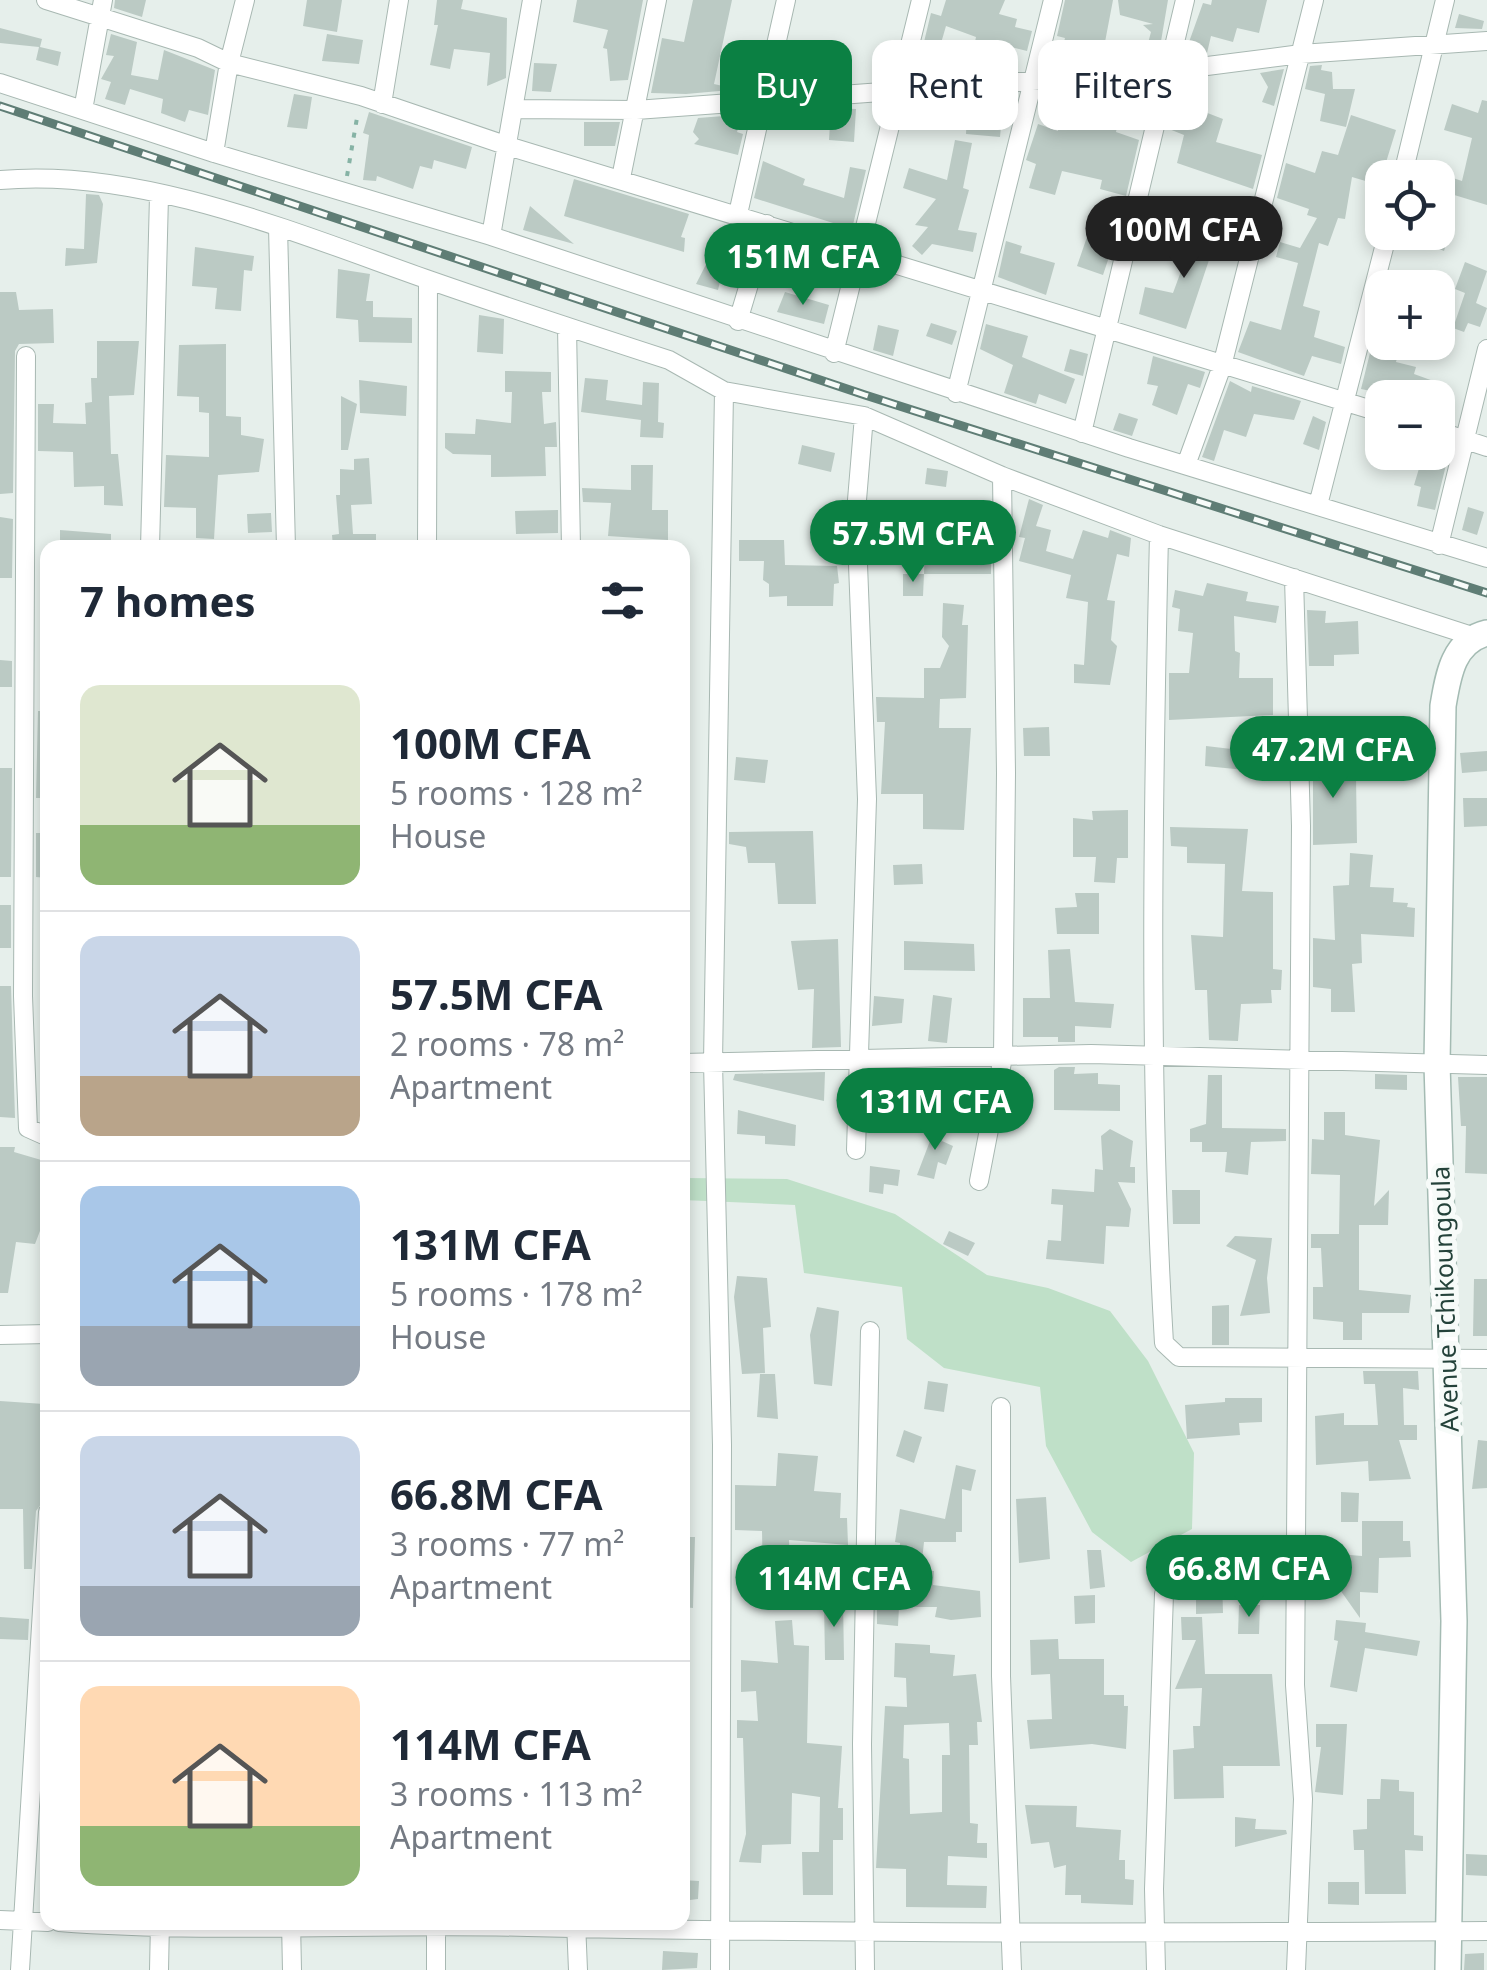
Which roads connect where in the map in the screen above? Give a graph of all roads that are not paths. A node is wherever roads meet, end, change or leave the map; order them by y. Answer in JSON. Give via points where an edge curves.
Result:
{"nodes":[{"id":1,"x":46,"y":0,"type":"edge"},
{"id":2,"x":245,"y":0,"type":"edge"},
{"id":3,"x":398,"y":0,"type":"edge"},
{"id":4,"x":532,"y":0,"type":"edge"},
{"id":5,"x":657,"y":0,"type":"edge"},
{"id":6,"x":786,"y":0,"type":"edge"},
{"id":7,"x":921,"y":0,"type":"edge"},
{"id":8,"x":1053,"y":0,"type":"edge"},
{"id":9,"x":1185,"y":0,"type":"edge"},
{"id":10,"x":1314,"y":0,"type":"edge"},
{"id":11,"x":1445,"y":0,"type":"edge"},
{"id":12,"x":101,"y":9,"type":"edge"},
{"id":13,"x":778,"y":40,"type":"edge"},
{"id":14,"x":912,"y":40,"type":"edge"},
{"id":15,"x":1175,"y":40,"type":"edge"},
{"id":16,"x":1487,"y":41,"type":"edge"},
{"id":17,"x":1435,"y":44,"type":"junction"},
{"id":18,"x":1301,"y":54,"type":"junction"},
{"id":19,"x":228,"y":63,"type":"junction"},
{"id":20,"x":1208,"y":66,"type":"edge"},
{"id":21,"x":1034,"y":80,"type":"junction"},
{"id":22,"x":1038,"y":80,"type":"edge"},
{"id":23,"x":1018,"y":81,"type":"edge"},
{"id":24,"x":0,"y":83,"type":"edge"},
{"id":25,"x":720,"y":102,"type":"edge"},
{"id":26,"x":382,"y":104,"type":"junction"},
{"id":27,"x":515,"y":109,"type":"junction"},
{"id":28,"x":83,"y":110,"type":"junction"},
{"id":29,"x":636,"y":110,"type":"junction"},
{"id":30,"x":759,"y":130,"type":"edge"},
{"id":31,"x":891,"y":130,"type":"edge"},
{"id":32,"x":1154,"y":130,"type":"edge"},
{"id":33,"x":508,"y":146,"type":"junction"},
{"id":34,"x":214,"y":153,"type":"junction"},
{"id":35,"x":1406,"y":160,"type":"edge"},
{"id":36,"x":620,"y":178,"type":"junction"},
{"id":37,"x":0,"y":180,"type":"edge"},
{"id":38,"x":159,"y":196,"type":"junction"},
{"id":39,"x":738,"y":214,"type":"junction"},
{"id":40,"x":767,"y":224,"type":"junction"},
{"id":41,"x":278,"y":227,"type":"junction"},
{"id":42,"x":492,"y":236,"type":"junction"},
{"id":43,"x":1384,"y":250,"type":"edge"},
{"id":44,"x":860,"y":252,"type":"junction"},
{"id":45,"x":428,"y":280,"type":"junction"},
{"id":46,"x":983,"y":291,"type":"junction"},
{"id":47,"x":738,"y":321,"type":"junction"},
{"id":48,"x":567,"y":327,"type":"junction"},
{"id":49,"x":1106,"y":329,"type":"junction"},
{"id":50,"x":1487,"y":349,"type":"edge"},
{"id":51,"x":834,"y":353,"type":"junction"},
{"id":52,"x":26,"y":356,"type":"dead end"},
{"id":53,"x":1222,"y":366,"type":"junction"},
{"id":54,"x":724,"y":391,"type":"junction"},
{"id":55,"x":956,"y":393,"type":"junction"},
{"id":56,"x":1347,"y":402,"type":"junction"},
{"id":57,"x":1365,"y":408,"type":"edge"},
{"id":58,"x":864,"y":416,"type":"junction"},
{"id":59,"x":1082,"y":433,"type":"junction"},
{"id":60,"x":1455,"y":436,"type":"edge"},
{"id":61,"x":1467,"y":440,"type":"junction"},
{"id":62,"x":1487,"y":446,"type":"edge"},
{"id":63,"x":1186,"y":465,"type":"junction"},
{"id":64,"x":1002,"y":476,"type":"junction"},
{"id":65,"x":1318,"y":506,"type":"junction"},
{"id":66,"x":1159,"y":535,"type":"junction"},
{"id":67,"x":150,"y":540,"type":"edge"},
{"id":68,"x":286,"y":540,"type":"edge"},
{"id":69,"x":426,"y":540,"type":"edge"},
{"id":70,"x":571,"y":540,"type":"edge"},
{"id":71,"x":1439,"y":545,"type":"junction"},
{"id":72,"x":1487,"y":558,"type":"edge"},
{"id":73,"x":1294,"y":578,"type":"junction"},
{"id":74,"x":1480,"y":634,"type":"edge"},
{"id":75,"x":1156,"y":1055,"type":"junction"},
{"id":76,"x":1002,"y":1058,"type":"junction"},
{"id":77,"x":857,"y":1060,"type":"junction"},
{"id":78,"x":690,"y":1062,"type":"edge"},
{"id":79,"x":713,"y":1062,"type":"junction"},
{"id":80,"x":1299,"y":1062,"type":"junction"},
{"id":81,"x":1436,"y":1064,"type":"junction"},
{"id":82,"x":1487,"y":1066,"type":"edge"},
{"id":83,"x":40,"y":1133,"type":"edge"},
{"id":84,"x":856,"y":1150,"type":"dead end"},
{"id":85,"x":979,"y":1181,"type":"dead end"},
{"id":86,"x":870,"y":1332,"type":"dead end"},
{"id":87,"x":40,"y":1334,"type":"edge"},
{"id":88,"x":0,"y":1335,"type":"edge"},
{"id":89,"x":1294,"y":1358,"type":"junction"},
{"id":90,"x":1487,"y":1359,"type":"edge"},
{"id":91,"x":1446,"y":1360,"type":"junction"},
{"id":92,"x":1000,"y":1406,"type":"dead end"},
{"id":93,"x":1173,"y":1564,"type":"dead end"},
{"id":94,"x":40,"y":1629,"type":"edge"},
{"id":95,"x":0,"y":1920,"type":"edge"},
{"id":96,"x":20,"y":1920,"type":"junction"},
{"id":97,"x":40,"y":1921,"type":"edge"},
{"id":98,"x":690,"y":1929,"type":"edge"},
{"id":99,"x":864,"y":1929,"type":"junction"},
{"id":100,"x":160,"y":1930,"type":"edge"},
{"id":101,"x":291,"y":1930,"type":"edge"},
{"id":102,"x":436,"y":1930,"type":"edge"},
{"id":103,"x":576,"y":1930,"type":"edge"},
{"id":104,"x":720,"y":1930,"type":"junction"},
{"id":105,"x":1012,"y":1930,"type":"junction"},
{"id":106,"x":1296,"y":1930,"type":"junction"},
{"id":107,"x":1448,"y":1931,"type":"junction"},
{"id":108,"x":1487,"y":1931,"type":"edge"},
{"id":109,"x":1156,"y":1934,"type":"junction"},
{"id":110,"x":20,"y":1970,"type":"edge"},
{"id":111,"x":159,"y":1970,"type":"edge"},
{"id":112,"x":292,"y":1970,"type":"edge"},
{"id":113,"x":436,"y":1970,"type":"edge"},
{"id":114,"x":578,"y":1970,"type":"edge"},
{"id":115,"x":720,"y":1970,"type":"edge"},
{"id":116,"x":865,"y":1970,"type":"edge"},
{"id":117,"x":1012,"y":1970,"type":"edge"},
{"id":118,"x":1156,"y":1970,"type":"edge"},
{"id":119,"x":1296,"y":1970,"type":"edge"},
{"id":120,"x":1448,"y":1970,"type":"edge"}],
"edges":[{"from":1,"to":12,"type":"street"},
{"from":2,"to":19,"type":"street"},
{"from":3,"to":26,"type":"street"},
{"from":4,"to":27,"type":"street"},
{"from":5,"to":29,"type":"street"},
{"from":6,"to":13,"type":"street"},
{"from":7,"to":14,"type":"street"},
{"from":8,"to":21,"type":"street"},
{"from":9,"to":15,"type":"street"},
{"from":10,"to":18,"type":"street"},
{"from":11,"to":17,"type":"street"},
{"from":12,"to":19,"type":"street"},
{"from":12,"to":28,"type":"street"},
{"from":16,"to":17,"type":"street"},
{"from":17,"to":18,"type":"street"},
{"from":17,"to":35,"type":"street"},
{"from":18,"to":20,"type":"street"},
{"from":18,"to":53,"type":"street"},
{"from":19,"to":26,"type":"street"},
{"from":19,"to":34,"type":"street"},
{"from":21,"to":22,"type":"street"},
{"from":21,"to":23,"type":"street"},
{"from":21,"to":46,"type":"street"},
{"from":24,"to":28,"type":"street"},
{"from":25,"to":29,"type":"street"},
{"from":26,"to":33,"type":"street"},
{"from":27,"to":29,"type":"street"},
{"from":27,"to":33,"type":"street"},
{"from":28,"to":34,"type":"street"},
{"from":29,"to":36,"type":"street"},
{"from":30,"to":39,"type":"street"},
{"from":31,"to":44,"type":"street"},
{"from":32,"to":49,"type":"street"},
{"from":33,"to":36,"type":"street"},
{"from":33,"to":42,"type":"street"},
{"from":34,"to":42,"type":"street"},
{"from":36,"to":39,"type":"street"},
{"from":37,"to":38,"type":"street","via":[[72,180]]},
{"from":38,"to":41,"type":"street"},
{"from":38,"to":67,"type":"street"},
{"from":39,"to":40,"type":"street"},
{"from":40,"to":44,"type":"street"},
{"from":40,"to":47,"type":"street"},
{"from":41,"to":45,"type":"street"},
{"from":41,"to":68,"type":"street"},
{"from":42,"to":47,"type":"street"},
{"from":43,"to":56,"type":"street"},
{"from":44,"to":46,"type":"street"},
{"from":44,"to":51,"type":"street"},
{"from":45,"to":48,"type":"street"},
{"from":45,"to":69,"type":"street"},
{"from":46,"to":49,"type":"street"},
{"from":46,"to":55,"type":"street"},
{"from":47,"to":51,"type":"street"},
{"from":48,"to":54,"type":"street","via":[[669,360]]},
{"from":48,"to":70,"type":"street"},
{"from":49,"to":53,"type":"street"},
{"from":49,"to":59,"type":"street"},
{"from":50,"to":61,"type":"street"},
{"from":51,"to":55,"type":"street"},
{"from":52,"to":83,"type":"street","via":[[23,996],[28,1128]]},
{"from":53,"to":56,"type":"street"},
{"from":53,"to":63,"type":"street"},
{"from":54,"to":58,"type":"street"},
{"from":54,"to":79,"type":"street"},
{"from":55,"to":59,"type":"street"},
{"from":56,"to":57,"type":"street"},
{"from":56,"to":65,"type":"street"},
{"from":58,"to":64,"type":"street"},
{"from":58,"to":77,"type":"street","via":[[856,512],[867,799]]},
{"from":59,"to":63,"type":"street"},
{"from":60,"to":61,"type":"street"},
{"from":61,"to":62,"type":"street"},
{"from":61,"to":71,"type":"street"},
{"from":63,"to":65,"type":"street"},
{"from":64,"to":66,"type":"street"},
{"from":64,"to":76,"type":"street"},
{"from":65,"to":71,"type":"street"},
{"from":66,"to":73,"type":"street"},
{"from":66,"to":75,"type":"street"},
{"from":71,"to":72,"type":"street"},
{"from":73,"to":74,"type":"street"},
{"from":73,"to":80,"type":"street"},
{"from":74,"to":81,"type":"street","name":"Avenue Tchikoungoula","via":[[1449,668],[1443,706]]},
{"from":75,"to":76,"type":"street"},
{"from":75,"to":80,"type":"street"},
{"from":75,"to":89,"type":"street","via":[[1164,1343],[1179,1357]]},
{"from":76,"to":77,"type":"street"},
{"from":76,"to":85,"type":"street"},
{"from":77,"to":79,"type":"street"},
{"from":77,"to":84,"type":"street"},
{"from":78,"to":79,"type":"street"},
{"from":79,"to":104,"type":"street","via":[[722,1446]]},
{"from":80,"to":81,"type":"street"},
{"from":80,"to":89,"type":"street"},
{"from":81,"to":82,"type":"street"},
{"from":81,"to":91,"type":"street","name":"Avenue Tchikoungoula"},
{"from":86,"to":99,"type":"street"},
{"from":87,"to":88,"type":"street"},
{"from":89,"to":91,"type":"street"},
{"from":89,"to":106,"type":"street","via":[[1295,1685],[1303,1799]]},
{"from":90,"to":91,"type":"street"},
{"from":91,"to":107,"type":"street","name":"Avenue Tchikoungoula","via":[[1454,1621]]},
{"from":92,"to":105,"type":"street","via":[[1001,1676]]},
{"from":93,"to":109,"type":"street","via":[[1164,1594]]},
{"from":94,"to":96,"type":"street"},
{"from":95,"to":96,"type":"street"},
{"from":96,"to":97,"type":"street"},
{"from":96,"to":110,"type":"street"},
{"from":98,"to":104,"type":"street"},
{"from":99,"to":104,"type":"street"},
{"from":99,"to":105,"type":"street"},
{"from":99,"to":116,"type":"street"},
{"from":100,"to":111,"type":"street"},
{"from":101,"to":112,"type":"street"},
{"from":102,"to":113,"type":"street"},
{"from":103,"to":114,"type":"street"},
{"from":104,"to":115,"type":"street"},
{"from":105,"to":109,"type":"street"},
{"from":105,"to":117,"type":"street"},
{"from":106,"to":107,"type":"street"},
{"from":106,"to":109,"type":"street"},
{"from":106,"to":119,"type":"street"},
{"from":107,"to":108,"type":"street"},
{"from":107,"to":120,"type":"street","name":"Avenue Tchikoungoula"},
{"from":109,"to":118,"type":"street"}]}
